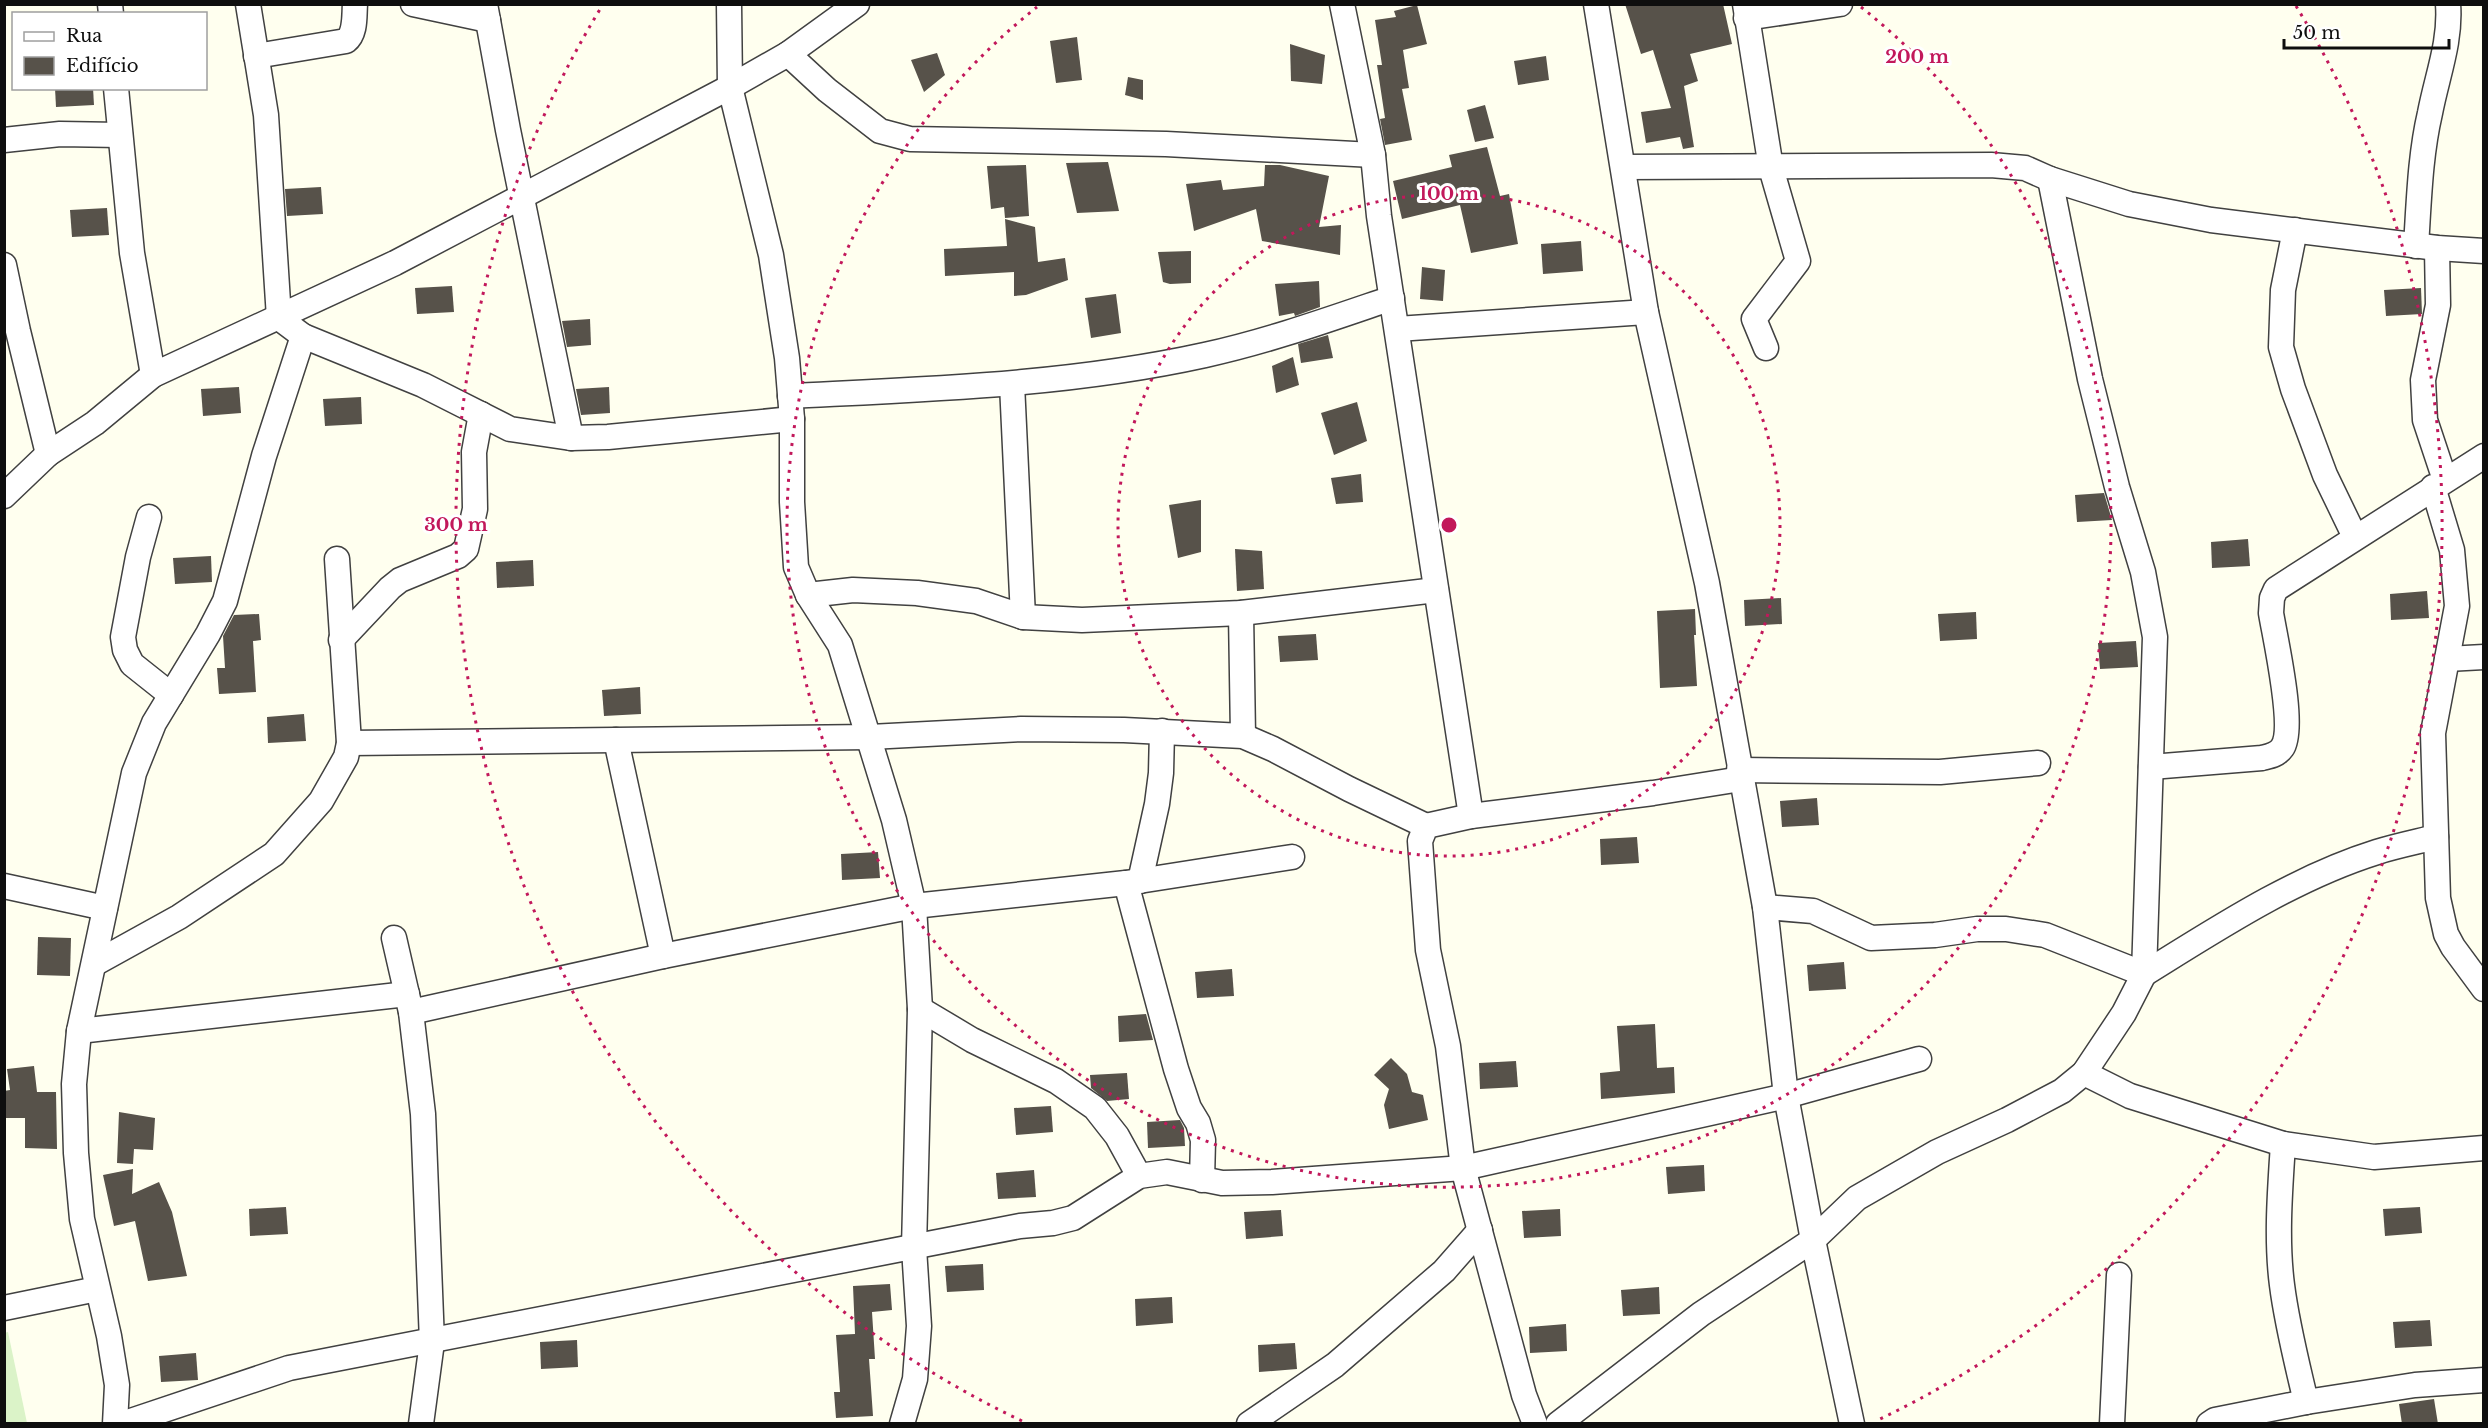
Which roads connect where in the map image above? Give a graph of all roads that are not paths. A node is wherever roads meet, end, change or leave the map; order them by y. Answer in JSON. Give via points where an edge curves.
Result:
{"nodes":[{"id":1,"x":248,"y":4,"type":"edge"},
{"id":2,"x":355,"y":4,"type":"edge"},
{"id":3,"x":413,"y":4,"type":"edge"},
{"id":4,"x":729,"y":4,"type":"edge"},
{"id":5,"x":857,"y":4,"type":"edge"},
{"id":6,"x":1342,"y":4,"type":"edge"},
{"id":7,"x":1596,"y":4,"type":"edge"},
{"id":8,"x":1840,"y":4,"type":"edge"},
{"id":9,"x":2448,"y":4,"type":"edge"},
{"id":10,"x":1746,"y":11,"type":"edge"},
{"id":11,"x":487,"y":12,"type":"edge"},
{"id":12,"x":788,"y":54,"type":"junction"},
{"id":13,"x":256,"y":56,"type":"junction"},
{"id":14,"x":730,"y":87,"type":"junction"},
{"id":15,"x":116,"y":90,"type":"edge"},
{"id":16,"x":120,"y":135,"type":"junction"},
{"id":17,"x":4,"y":140,"type":"edge"},
{"id":18,"x":1373,"y":155,"type":"junction"},
{"id":19,"x":1623,"y":167,"type":"junction"},
{"id":20,"x":1771,"y":168,"type":"junction"},
{"id":21,"x":2050,"y":179,"type":"junction"},
{"id":22,"x":523,"y":195,"type":"junction"},
{"id":23,"x":2295,"y":230,"type":"junction"},
{"id":24,"x":2426,"y":247,"type":"junction"},
{"id":25,"x":2484,"y":251,"type":"edge"},
{"id":26,"x":4,"y":264,"type":"edge"},
{"id":27,"x":1392,"y":298,"type":"junction"},
{"id":28,"x":1646,"y":312,"type":"junction"},
{"id":29,"x":279,"y":318,"type":"junction"},
{"id":30,"x":1397,"y":329,"type":"junction"},
{"id":31,"x":11,"y":333,"type":"edge"},
{"id":32,"x":303,"y":336,"type":"junction"},
{"id":33,"x":1766,"y":348,"type":"dead end"},
{"id":34,"x":153,"y":375,"type":"junction"},
{"id":35,"x":1012,"y":384,"type":"junction"},
{"id":36,"x":791,"y":407,"type":"junction"},
{"id":37,"x":481,"y":414,"type":"junction"},
{"id":38,"x":571,"y":438,"type":"junction"},
{"id":39,"x":48,"y":454,"type":"junction"},
{"id":40,"x":2484,"y":456,"type":"edge"},
{"id":41,"x":2439,"y":484,"type":"junction"},
{"id":42,"x":4,"y":496,"type":"edge"},
{"id":43,"x":149,"y":517,"type":"dead end"},
{"id":44,"x":2355,"y":537,"type":"junction"},
{"id":45,"x":337,"y":559,"type":"dead end"},
{"id":46,"x":1436,"y":590,"type":"junction"},
{"id":47,"x":808,"y":595,"type":"junction"},
{"id":48,"x":1241,"y":613,"type":"junction"},
{"id":49,"x":1023,"y":617,"type":"junction"},
{"id":50,"x":341,"y":640,"type":"junction"},
{"id":51,"x":2484,"y":657,"type":"edge"},
{"id":52,"x":2447,"y":659,"type":"junction"},
{"id":53,"x":171,"y":695,"type":"junction"},
{"id":54,"x":1162,"y":731,"type":"junction"},
{"id":55,"x":1243,"y":736,"type":"junction"},
{"id":56,"x":870,"y":737,"type":"junction"},
{"id":57,"x":616,"y":740,"type":"junction"},
{"id":58,"x":349,"y":743,"type":"junction"},
{"id":59,"x":2038,"y":763,"type":"dead end"},
{"id":60,"x":2151,"y":767,"type":"junction"},
{"id":61,"x":1740,"y":775,"type":"junction"},
{"id":62,"x":1471,"y":816,"type":"junction"},
{"id":63,"x":1426,"y":826,"type":"junction"},
{"id":64,"x":2436,"y":837,"type":"junction"},
{"id":65,"x":1292,"y":857,"type":"dead end"},
{"id":66,"x":1133,"y":882,"type":"junction"},
{"id":67,"x":4,"y":886,"type":"edge"},
{"id":68,"x":914,"y":906,"type":"junction"},
{"id":69,"x":1766,"y":907,"type":"junction"},
{"id":70,"x":105,"y":908,"type":"junction"},
{"id":71,"x":394,"y":938,"type":"dead end"},
{"id":72,"x":663,"y":956,"type":"junction"},
{"id":73,"x":94,"y":964,"type":"junction"},
{"id":74,"x":2144,"y":974,"type":"junction"},
{"id":75,"x":2483,"y":986,"type":"edge"},
{"id":76,"x":409,"y":1003,"type":"junction"},
{"id":77,"x":920,"y":1009,"type":"junction"},
{"id":78,"x":79,"y":1031,"type":"junction"},
{"id":79,"x":1919,"y":1059,"type":"dead end"},
{"id":80,"x":2084,"y":1073,"type":"junction"},
{"id":81,"x":1786,"y":1095,"type":"junction"},
{"id":82,"x":2283,"y":1143,"type":"junction"},
{"id":83,"x":2484,"y":1148,"type":"edge"},
{"id":84,"x":1463,"y":1168,"type":"junction"},
{"id":85,"x":1139,"y":1176,"type":"junction"},
{"id":86,"x":1202,"y":1180,"type":"junction"},
{"id":87,"x":1480,"y":1230,"type":"junction"},
{"id":88,"x":1813,"y":1240,"type":"junction"},
{"id":89,"x":914,"y":1248,"type":"junction"},
{"id":90,"x":2119,"y":1275,"type":"dead end"},
{"id":91,"x":97,"y":1288,"type":"junction"},
{"id":92,"x":4,"y":1308,"type":"edge"},
{"id":93,"x":432,"y":1342,"type":"junction"},
{"id":94,"x":2484,"y":1380,"type":"edge"},
{"id":95,"x":2306,"y":1402,"type":"junction"},
{"id":96,"x":115,"y":1424,"type":"edge"},
{"id":97,"x":122,"y":1424,"type":"edge"},
{"id":98,"x":421,"y":1424,"type":"edge"},
{"id":99,"x":902,"y":1424,"type":"edge"},
{"id":100,"x":1249,"y":1424,"type":"edge"},
{"id":101,"x":1535,"y":1424,"type":"edge"},
{"id":102,"x":1558,"y":1424,"type":"edge"},
{"id":103,"x":1852,"y":1424,"type":"edge"},
{"id":104,"x":2112,"y":1424,"type":"edge"},
{"id":105,"x":2208,"y":1424,"type":"edge"}],
"edges":[{"from":1,"to":13,"type":"street"},
{"from":2,"to":13,"type":"street","via":[[351,37],[346,41]]},
{"from":3,"to":11,"type":"street"},
{"from":4,"to":14,"type":"street"},
{"from":5,"to":12,"type":"street"},
{"from":6,"to":18,"type":"street"},
{"from":7,"to":19,"type":"street"},
{"from":8,"to":10,"type":"street"},
{"from":9,"to":24,"type":"street","via":[[2450,26],[2421,164]]},
{"from":10,"to":20,"type":"street"},
{"from":11,"to":22,"type":"street"},
{"from":12,"to":14,"type":"street"},
{"from":12,"to":18,"type":"street","via":[[826,90],[880,131],[910,139],[1166,144]]},
{"from":13,"to":29,"type":"street","via":[[266,115]]},
{"from":14,"to":22,"type":"street"},
{"from":14,"to":36,"type":"street","via":[[771,255]]},
{"from":15,"to":16,"type":"street"},
{"from":16,"to":17,"type":"street","via":[[60,134]]},
{"from":16,"to":34,"type":"street","via":[[132,253]]},
{"from":18,"to":27,"type":"street"},
{"from":19,"to":20,"type":"street"},
{"from":19,"to":28,"type":"street"},
{"from":20,"to":21,"type":"street","via":[[1990,165],[2025,168]]},
{"from":20,"to":33,"type":"street","via":[[1798,261],[1754,319]]},
{"from":21,"to":23,"type":"street","via":[[2129,204],[2211,220]]},
{"from":21,"to":60,"type":"street","via":[[2091,379],[2143,572],[2156,637]]},
{"from":22,"to":29,"type":"street","via":[[395,263]]},
{"from":22,"to":38,"type":"street"},
{"from":23,"to":24,"type":"street"},
{"from":23,"to":44,"type":"street","via":[[2283,290],[2282,347],[2325,475]]},
{"from":24,"to":25,"type":"street"},
{"from":24,"to":41,"type":"street","via":[[2438,305],[2423,390],[2425,420]]},
{"from":26,"to":31,"type":"street"},
{"from":27,"to":30,"type":"street"},
{"from":27,"to":35,"type":"street","via":[[1205,355]]},
{"from":28,"to":30,"type":"street"},
{"from":28,"to":61,"type":"street","via":[[1707,583]]},
{"from":29,"to":32,"type":"street"},
{"from":29,"to":34,"type":"street"},
{"from":30,"to":46,"type":"street"},
{"from":31,"to":39,"type":"street"},
{"from":32,"to":37,"type":"street","via":[[423,385]]},
{"from":32,"to":53,"type":"street","via":[[264,456],[225,601]]},
{"from":34,"to":39,"type":"street","via":[[95,423]]},
{"from":35,"to":36,"type":"street"},
{"from":35,"to":49,"type":"street"},
{"from":36,"to":38,"type":"street","via":[[608,437]]},
{"from":36,"to":47,"type":"street","via":[[796,567]]},
{"from":37,"to":38,"type":"street","via":[[510,429]]},
{"from":37,"to":50,"type":"street","via":[[474,452],[475,509],[466,549],[400,580]]},
{"from":39,"to":42,"type":"street"},
{"from":40,"to":41,"type":"street"},
{"from":41,"to":44,"type":"street"},
{"from":41,"to":52,"type":"street","via":[[2452,550],[2457,606]]},
{"from":43,"to":53,"type":"street","via":[[123,637],[132,664]]},
{"from":44,"to":60,"type":"street","via":[[2276,590],[2272,598],[2287,710],[2283,748],[2274,756],[2262,758]]},
{"from":45,"to":50,"type":"street"},
{"from":46,"to":48,"type":"street"},
{"from":46,"to":62,"type":"street"},
{"from":47,"to":49,"type":"street","via":[[853,590],[917,593],[976,602]]},
{"from":47,"to":56,"type":"street","via":[[840,645]]},
{"from":48,"to":49,"type":"street","via":[[1082,620]]},
{"from":48,"to":55,"type":"street"},
{"from":50,"to":58,"type":"street"},
{"from":51,"to":52,"type":"street"},
{"from":52,"to":64,"type":"street","via":[[2433,733]]},
{"from":53,"to":70,"type":"street","via":[[154,723],[134,773]]},
{"from":54,"to":55,"type":"street"},
{"from":54,"to":56,"type":"street","via":[[1021,729]]},
{"from":54,"to":66,"type":"street","via":[[1157,804]]},
{"from":55,"to":63,"type":"street"},
{"from":56,"to":57,"type":"street"},
{"from":56,"to":68,"type":"street"},
{"from":57,"to":58,"type":"street"},
{"from":57,"to":72,"type":"street"},
{"from":58,"to":73,"type":"street","via":[[346,757],[321,801],[274,854],[179,917]]},
{"from":59,"to":61,"type":"street","via":[[1940,772]]},
{"from":60,"to":74,"type":"street"},
{"from":61,"to":62,"type":"street","via":[[1653,793]]},
{"from":61,"to":69,"type":"street"},
{"from":62,"to":63,"type":"street"},
{"from":63,"to":84,"type":"street","via":[[1419,859],[1428,950],[1448,1046]]},
{"from":64,"to":74,"type":"street","via":[[2376,852],[2313,878],[2229,921]]},
{"from":64,"to":75,"type":"street","via":[[2438,898],[2446,934]]},
{"from":65,"to":66,"type":"street"},
{"from":66,"to":68,"type":"street"},
{"from":66,"to":86,"type":"street","via":[[1176,1069],[1203,1140]]},
{"from":67,"to":70,"type":"street"},
{"from":68,"to":72,"type":"street"},
{"from":68,"to":77,"type":"street"},
{"from":69,"to":74,"type":"street","via":[[1813,911],[1871,938],[1987,929],[2045,935]]},
{"from":69,"to":81,"type":"street"},
{"from":70,"to":73,"type":"street"},
{"from":71,"to":76,"type":"street"},
{"from":72,"to":76,"type":"street"},
{"from":73,"to":78,"type":"street"},
{"from":74,"to":80,"type":"street","via":[[2124,1013]]},
{"from":76,"to":78,"type":"street"},
{"from":76,"to":93,"type":"street","via":[[423,1114]]},
{"from":77,"to":85,"type":"street","via":[[972,1040],[1056,1081],[1095,1108],[1117,1136]]},
{"from":77,"to":89,"type":"street"},
{"from":78,"to":91,"type":"street","via":[[74,1084],[76,1153],[82,1219]]},
{"from":79,"to":81,"type":"street"},
{"from":80,"to":82,"type":"street","via":[[2130,1096]]},
{"from":80,"to":88,"type":"street","via":[[2062,1091],[1937,1152],[1857,1198]]},
{"from":81,"to":84,"type":"street"},
{"from":81,"to":88,"type":"street"},
{"from":82,"to":83,"type":"street","via":[[2374,1157]]},
{"from":82,"to":95,"type":"street","via":[[2279,1223],[2282,1284]]},
{"from":84,"to":86,"type":"street","via":[[1272,1182]]},
{"from":84,"to":87,"type":"street"},
{"from":85,"to":86,"type":"street","via":[[1167,1172]]},
{"from":85,"to":89,"type":"street","via":[[1073,1218]]},
{"from":87,"to":100,"type":"street","via":[[1444,1271],[1335,1365]]},
{"from":87,"to":101,"type":"street"},
{"from":88,"to":102,"type":"street","via":[[1701,1314]]},
{"from":88,"to":103,"type":"street"},
{"from":89,"to":93,"type":"street"},
{"from":89,"to":99,"type":"street","via":[[919,1326],[915,1379]]},
{"from":90,"to":104,"type":"street"},
{"from":91,"to":92,"type":"street"},
{"from":91,"to":96,"type":"street","via":[[117,1385]]},
{"from":93,"to":97,"type":"street","via":[[289,1368]]},
{"from":93,"to":98,"type":"street"},
{"from":94,"to":95,"type":"street","via":[[2415,1385]]},
{"from":95,"to":105,"type":"street"}]}
